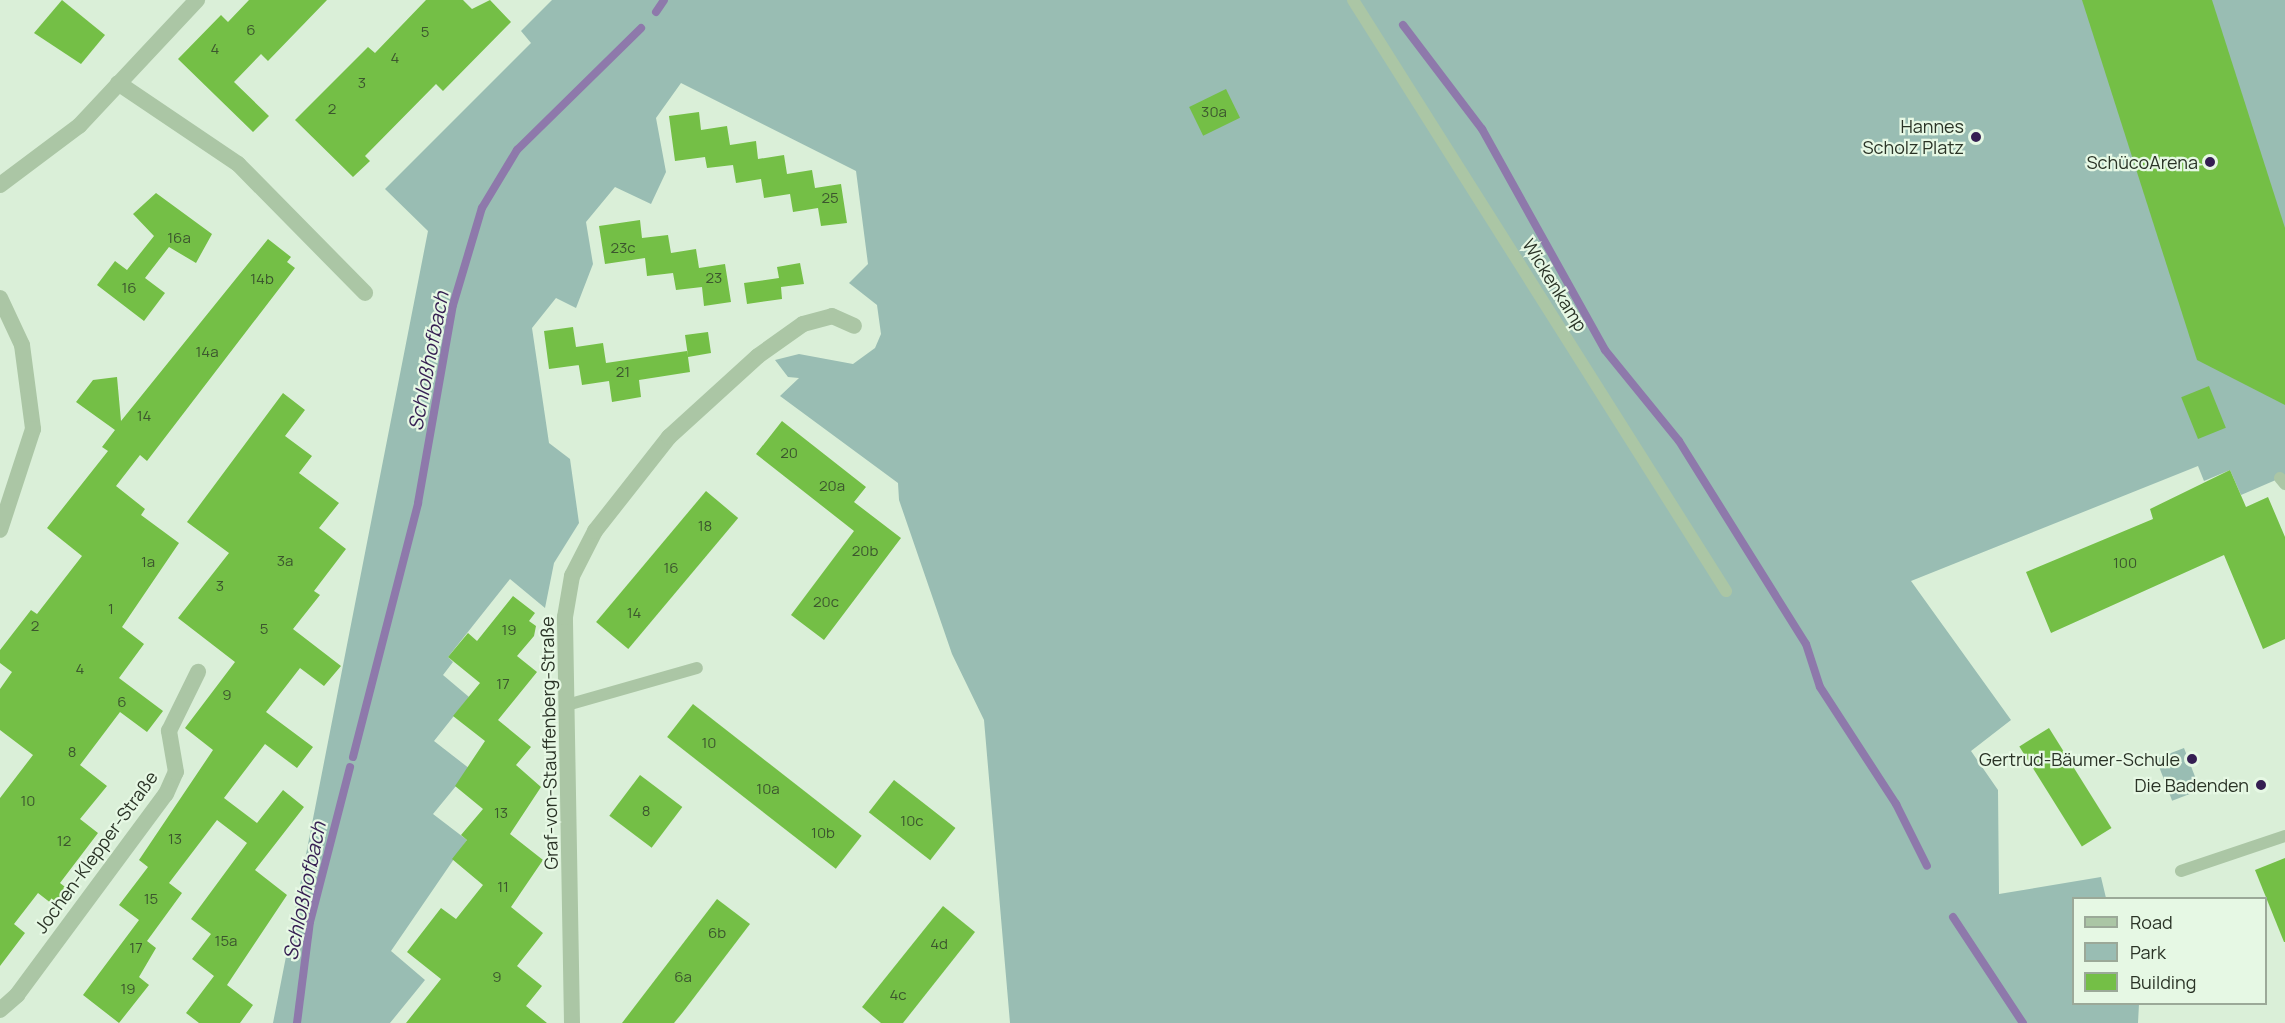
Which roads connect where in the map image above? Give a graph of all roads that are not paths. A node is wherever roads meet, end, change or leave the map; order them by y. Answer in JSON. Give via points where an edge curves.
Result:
{"nodes":[{"id":1,"x":196,"y":0,"type":"edge"},
{"id":2,"x":1353,"y":0,"type":"edge"},
{"id":3,"x":118,"y":83,"type":"junction"},
{"id":4,"x":0,"y":185,"type":"edge"},
{"id":5,"x":365,"y":293,"type":"dead end"},
{"id":6,"x":0,"y":298,"type":"edge"},
{"id":7,"x":855,"y":326,"type":"dead end"},
{"id":8,"x":0,"y":530,"type":"edge"},
{"id":9,"x":1726,"y":591,"type":"dead end"},
{"id":10,"x":697,"y":668,"type":"dead end"},
{"id":11,"x":198,"y":672,"type":"dead end"},
{"id":12,"x":567,"y":705,"type":"junction"},
{"id":13,"x":2285,"y":836,"type":"edge"},
{"id":14,"x":2181,"y":871,"type":"dead end"},
{"id":15,"x":0,"y":1010,"type":"edge"},
{"id":16,"x":572,"y":1023,"type":"edge"}],
"edges":[{"from":1,"to":3,"type":"street"},
{"from":2,"to":9,"type":"lane","name":"Wickenkamp"},
{"from":3,"to":4,"type":"street","via":[[42,158]]},
{"from":3,"to":5,"type":"street","via":[[238,164]]},
{"from":6,"to":8,"type":"street","via":[[22,345],[33,429]]},
{"from":7,"to":12,"type":"street","name":"Graf-von-Stauffenberg-Straße","via":[[831,316],[803,324],[758,356],[669,437],[595,531],[572,576],[565,617]]},
{"from":10,"to":12,"type":"lane"},
{"from":11,"to":15,"type":"street","name":"Jochen-Klepper-Straße","via":[[169,731],[176,772],[166,794],[17,995]]},
{"from":12,"to":16,"type":"street","name":"Graf-von-Stauffenberg-Straße"},
{"from":13,"to":14,"type":"lane"}]}
